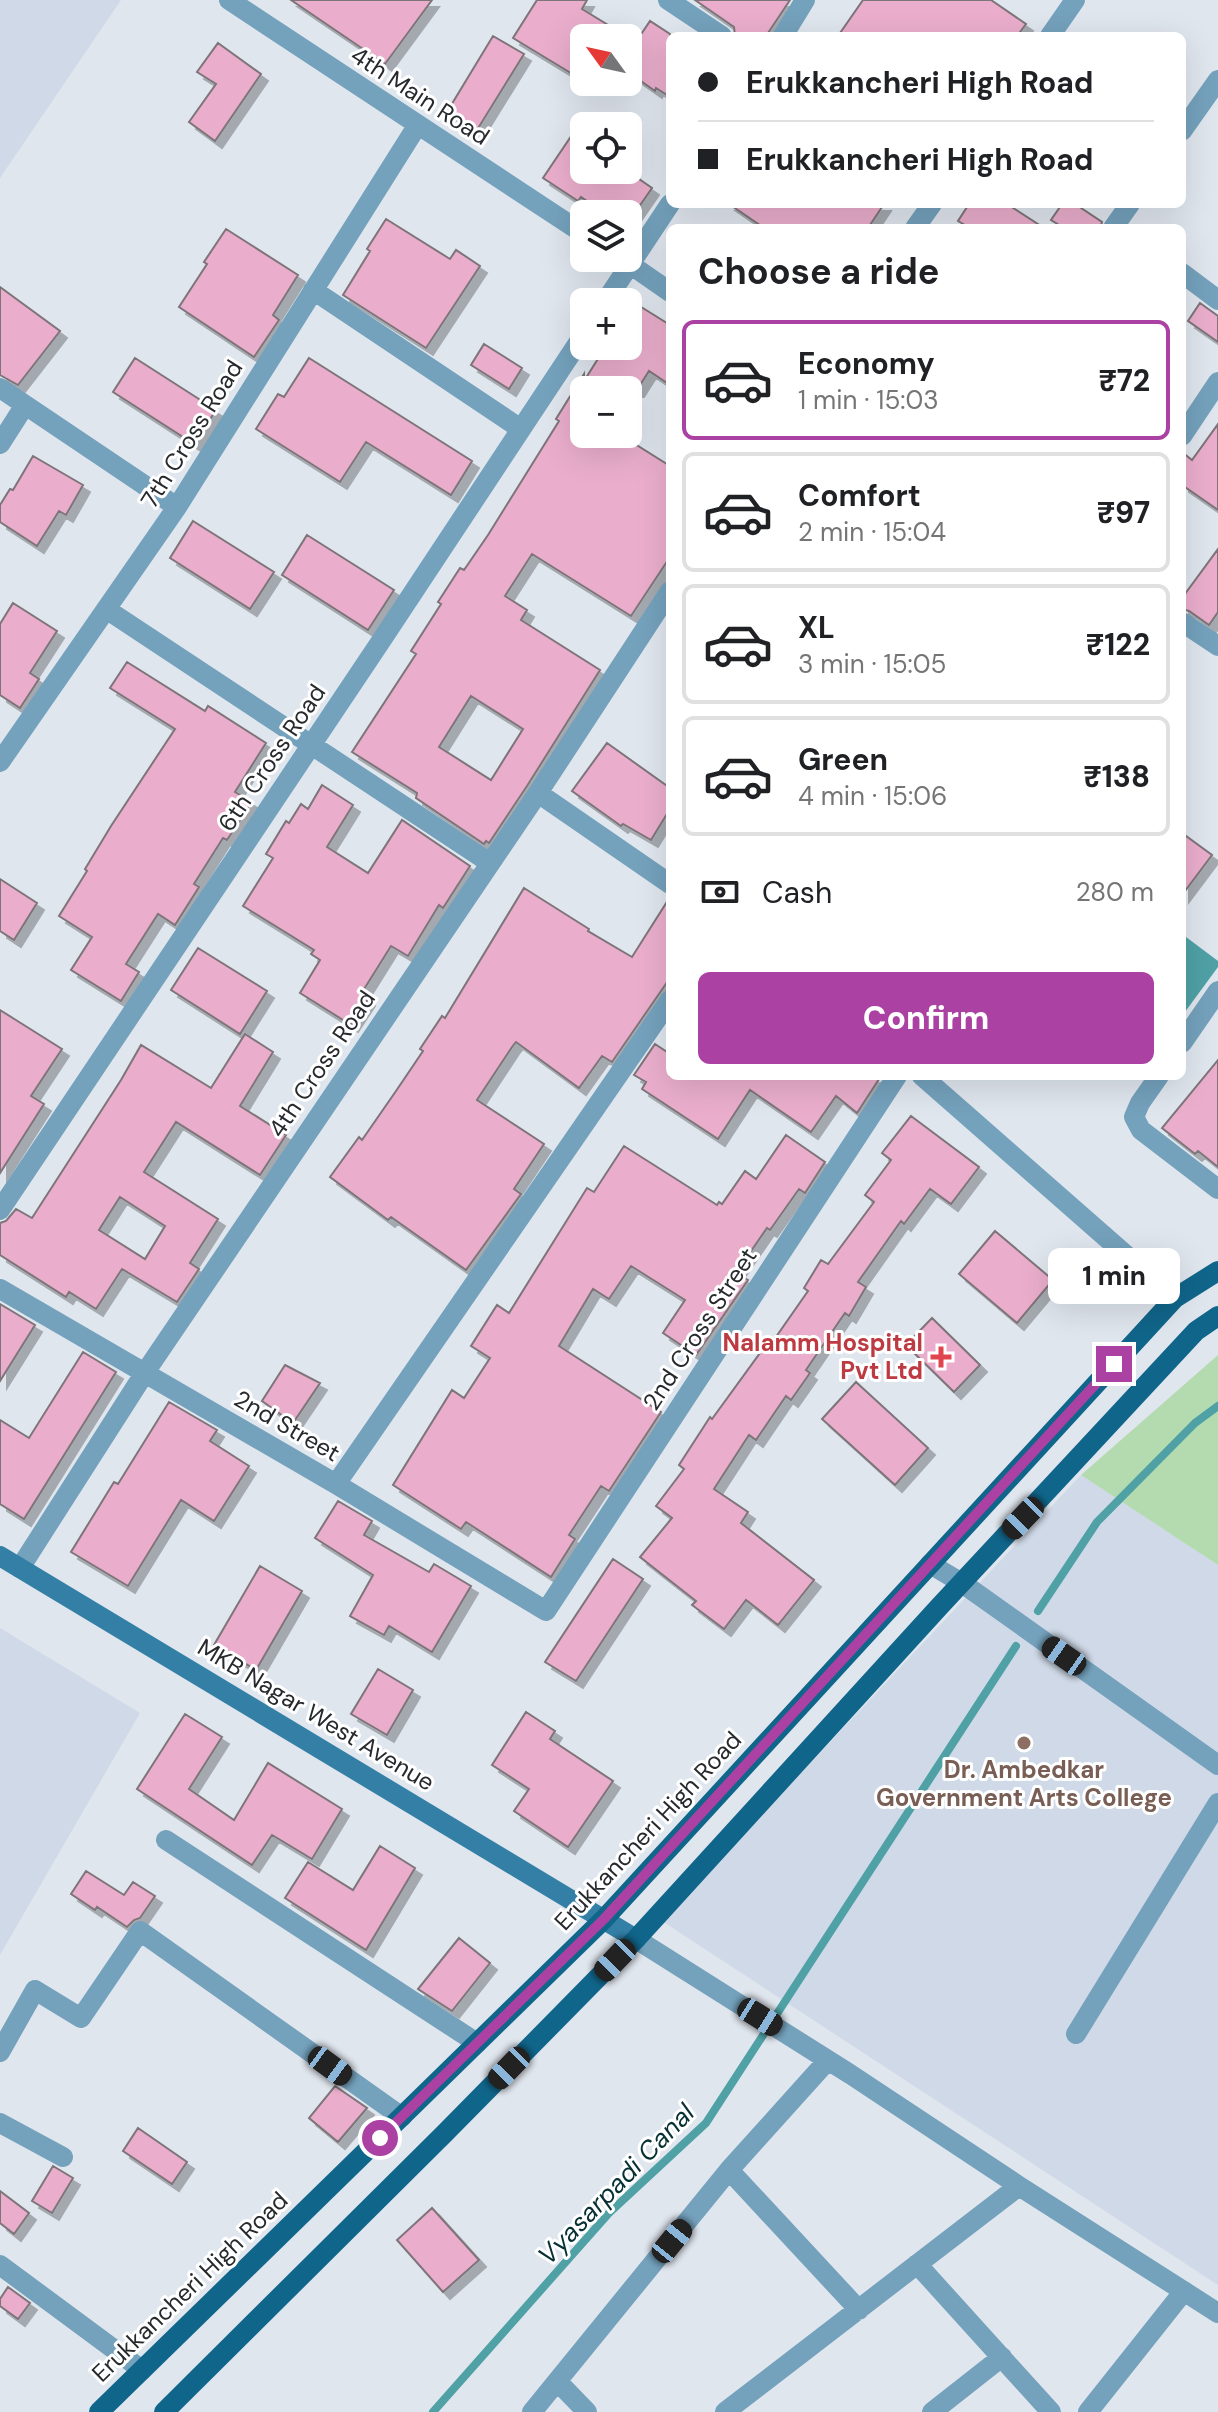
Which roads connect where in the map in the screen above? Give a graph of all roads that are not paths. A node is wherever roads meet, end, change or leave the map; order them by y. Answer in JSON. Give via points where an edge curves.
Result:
{"nodes":[{"id":1,"x":229,"y":0,"type":"edge"},
{"id":2,"x":668,"y":0,"type":"edge"},
{"id":3,"x":805,"y":0,"type":"edge"},
{"id":4,"x":1068,"y":2,"type":"edge"},
{"id":5,"x":716,"y":32,"type":"edge"},
{"id":6,"x":785,"y":32,"type":"edge"},
{"id":7,"x":1052,"y":32,"type":"edge"},
{"id":8,"x":1218,"y":80,"type":"edge"},
{"id":9,"x":1186,"y":125,"type":"edge"},
{"id":10,"x":417,"y":126,"type":"junction"},
{"id":11,"x":667,"y":208,"type":"edge"},
{"id":12,"x":570,"y":225,"type":"edge"},
{"id":13,"x":642,"y":239,"type":"edge"},
{"id":14,"x":641,"y":272,"type":"edge"},
{"id":15,"x":1186,"y":276,"type":"edge"},
{"id":16,"x":666,"y":289,"type":"edge"},
{"id":17,"x":313,"y":290,"type":"junction"},
{"id":18,"x":1218,"y":300,"type":"edge"},
{"id":19,"x":570,"y":355,"type":"edge"},
{"id":20,"x":1218,"y":382,"type":"edge"},
{"id":21,"x":0,"y":388,"type":"edge"},
{"id":22,"x":25,"y":405,"type":"junction"},
{"id":23,"x":521,"y":429,"type":"junction"},
{"id":24,"x":1186,"y":430,"type":"edge"},
{"id":25,"x":0,"y":444,"type":"edge"},
{"id":26,"x":177,"y":507,"type":"junction"},
{"id":27,"x":666,"y":597,"type":"edge"},
{"id":28,"x":106,"y":609,"type":"junction"},
{"id":29,"x":1186,"y":625,"type":"edge"},
{"id":30,"x":1218,"y":646,"type":"edge"},
{"id":31,"x":312,"y":745,"type":"junction"},
{"id":32,"x":0,"y":762,"type":"edge"},
{"id":33,"x":538,"y":793,"type":"junction"},
{"id":34,"x":490,"y":863,"type":"junction"},
{"id":35,"x":666,"y":874,"type":"edge"},
{"id":36,"x":1218,"y":991,"type":"edge"},
{"id":37,"x":666,"y":1006,"type":"edge"},
{"id":38,"x":1186,"y":1037,"type":"edge"},
{"id":39,"x":894,"y":1080,"type":"edge"},
{"id":40,"x":927,"y":1080,"type":"edge"},
{"id":41,"x":1156,"y":1080,"type":"edge"},
{"id":42,"x":1218,"y":1189,"type":"edge"},
{"id":43,"x":0,"y":1210,"type":"edge"},
{"id":44,"x":1218,"y":1271,"type":"edge"},
{"id":45,"x":0,"y":1289,"type":"edge"},
{"id":46,"x":1175,"y":1298,"type":"junction"},
{"id":47,"x":1218,"y":1316,"type":"edge"},
{"id":48,"x":144,"y":1374,"type":"junction"},
{"id":49,"x":336,"y":1484,"type":"junction"},
{"id":50,"x":0,"y":1556,"type":"edge"},
{"id":51,"x":930,"y":1564,"type":"junction"},
{"id":52,"x":20,"y":1568,"type":"junction"},
{"id":53,"x":962,"y":1583,"type":"junction"},
{"id":54,"x":546,"y":1611,"type":"joint"},
{"id":55,"x":1218,"y":1765,"type":"edge"},
{"id":56,"x":1218,"y":1803,"type":"edge"},
{"id":57,"x":166,"y":1840,"type":"dead end"},
{"id":58,"x":604,"y":1919,"type":"junction"},
{"id":59,"x":636,"y":1939,"type":"junction"},
{"id":60,"x":1076,"y":2034,"type":"dead end"},
{"id":61,"x":477,"y":2043,"type":"junction"},
{"id":62,"x":0,"y":2052,"type":"edge"},
{"id":63,"x":828,"y":2060,"type":"junction"},
{"id":64,"x":402,"y":2117,"type":"junction"},
{"id":65,"x":0,"y":2123,"type":"edge"},
{"id":66,"x":63,"y":2157,"type":"dead end"},
{"id":67,"x":729,"y":2170,"type":"junction"},
{"id":68,"x":1019,"y":2186,"type":"junction"},
{"id":69,"x":917,"y":2264,"type":"junction"},
{"id":70,"x":0,"y":2265,"type":"edge"},
{"id":71,"x":1184,"y":2291,"type":"junction"},
{"id":72,"x":859,"y":2310,"type":"junction"},
{"id":73,"x":1218,"y":2313,"type":"edge"},
{"id":74,"x":1002,"y":2357,"type":"junction"},
{"id":75,"x":142,"y":2370,"type":"junction"},
{"id":76,"x":558,"y":2382,"type":"junction"},
{"id":77,"x":99,"y":2412,"type":"edge"},
{"id":78,"x":164,"y":2412,"type":"edge"},
{"id":79,"x":532,"y":2412,"type":"edge"},
{"id":80,"x":587,"y":2412,"type":"edge"},
{"id":81,"x":725,"y":2412,"type":"edge"},
{"id":82,"x":932,"y":2412,"type":"edge"},
{"id":83,"x":1051,"y":2412,"type":"edge"},
{"id":84,"x":1088,"y":2412,"type":"edge"}],
"edges":[{"from":1,"to":10,"type":"street","name":"4th Main Road"},
{"from":2,"to":5,"type":"street"},
{"from":3,"to":6,"type":"street"},
{"from":4,"to":7,"type":"street"},
{"from":8,"to":9,"type":"street"},
{"from":10,"to":12,"type":"street","name":"4th Main Road"},
{"from":10,"to":17,"type":"street","name":"7th Cross Road"},
{"from":11,"to":13,"type":"street"},
{"from":14,"to":16,"type":"street"},
{"from":15,"to":18,"type":"street"},
{"from":17,"to":23,"type":"street"},
{"from":17,"to":26,"type":"street","name":"7th Cross Road"},
{"from":19,"to":23,"type":"street","name":"6th Cross Road"},
{"from":20,"to":24,"type":"street"},
{"from":21,"to":22,"type":"street"},
{"from":22,"to":25,"type":"street"},
{"from":22,"to":26,"type":"street"},
{"from":23,"to":31,"type":"street","name":"6th Cross Road"},
{"from":26,"to":28,"type":"street","name":"7th Cross Road"},
{"from":27,"to":33,"type":"street","name":"4th Cross Road"},
{"from":28,"to":31,"type":"street"},
{"from":28,"to":32,"type":"street","name":"7th Cross Road"},
{"from":29,"to":30,"type":"street"},
{"from":31,"to":34,"type":"street"},
{"from":31,"to":43,"type":"street","name":"6th Cross Road"},
{"from":33,"to":34,"type":"street","name":"4th Cross Road"},
{"from":33,"to":35,"type":"street"},
{"from":34,"to":48,"type":"street","name":"4th Cross Road"},
{"from":36,"to":38,"type":"street"},
{"from":37,"to":49,"type":"street"},
{"from":39,"to":54,"type":"street","name":"2nd Cross Street"},
{"from":40,"to":46,"type":"street"},
{"from":41,"to":42,"type":"street","via":[[1134,1117],[1141,1130]]},
{"from":44,"to":46,"type":"main road","name":"Erukkancheri High Road"},
{"from":45,"to":48,"type":"street","name":"2nd Street"},
{"from":46,"to":51,"type":"main road","name":"Erukkancheri High Road"},
{"from":47,"to":53,"type":"main road","via":[[1196,1331]]},
{"from":48,"to":49,"type":"street","name":"2nd Street"},
{"from":48,"to":52,"type":"street","name":"4th Cross Road"},
{"from":49,"to":54,"type":"street","name":"2nd Street"},
{"from":50,"to":52,"type":"main road","name":"MKB Nagar West Avenue"},
{"from":51,"to":53,"type":"street"},
{"from":51,"to":58,"type":"main road","name":"Erukkancheri High Road"},
{"from":52,"to":58,"type":"main road","name":"MKB Nagar West Avenue"},
{"from":53,"to":55,"type":"street"},
{"from":53,"to":59,"type":"main road"},
{"from":56,"to":60,"type":"street"},
{"from":57,"to":61,"type":"street"},
{"from":58,"to":59,"type":"main road","name":"MKB Nagar West Avenue"},
{"from":58,"to":61,"type":"main road","name":"Erukkancheri High Road"},
{"from":59,"to":63,"type":"street"},
{"from":59,"to":78,"type":"main road"},
{"from":61,"to":64,"type":"main road","name":"Erukkancheri High Road"},
{"from":62,"to":64,"type":"street","via":[[35,1990],[81,2018],[140,1931]]},
{"from":63,"to":67,"type":"street"},
{"from":63,"to":68,"type":"street"},
{"from":64,"to":75,"type":"main road","name":"Erukkancheri High Road"},
{"from":65,"to":66,"type":"street"},
{"from":67,"to":72,"type":"street"},
{"from":67,"to":76,"type":"street"},
{"from":68,"to":69,"type":"street"},
{"from":68,"to":71,"type":"street"},
{"from":69,"to":72,"type":"street"},
{"from":69,"to":74,"type":"street"},
{"from":70,"to":75,"type":"street"},
{"from":71,"to":73,"type":"street"},
{"from":71,"to":84,"type":"street"},
{"from":72,"to":81,"type":"street"},
{"from":74,"to":82,"type":"street"},
{"from":74,"to":83,"type":"street"},
{"from":75,"to":77,"type":"main road","name":"Erukkancheri High Road"},
{"from":76,"to":79,"type":"street"},
{"from":76,"to":80,"type":"street"}]}
